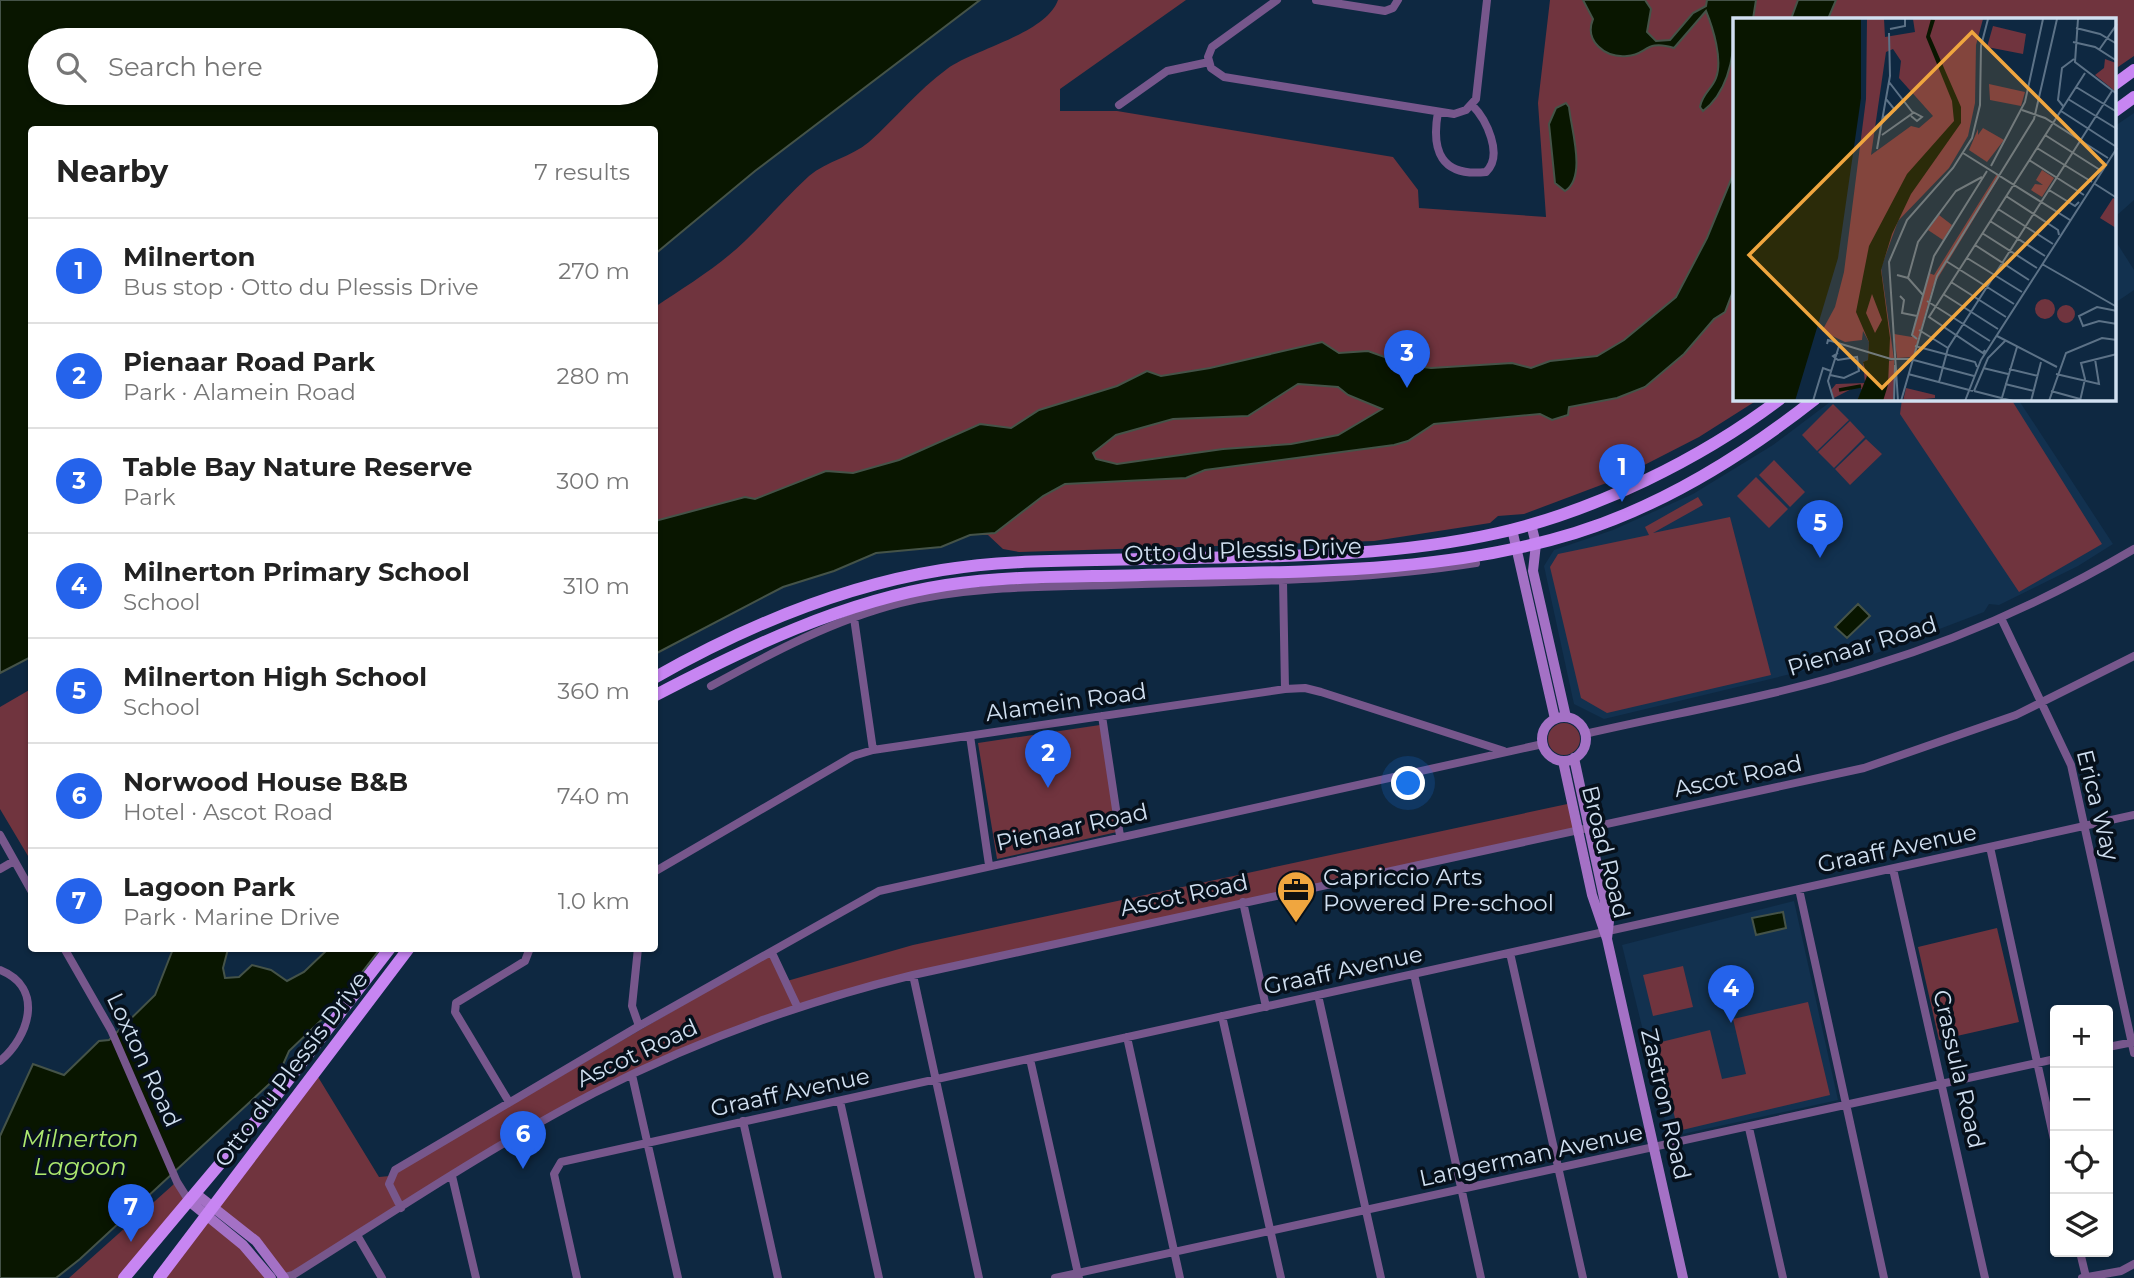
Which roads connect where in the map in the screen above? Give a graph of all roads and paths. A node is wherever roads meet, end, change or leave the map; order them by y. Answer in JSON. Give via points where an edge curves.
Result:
{"nodes":[{"id":1,"x":1277,"y":0,"type":"edge"},
{"id":2,"x":1316,"y":0,"type":"edge"},
{"id":3,"x":1398,"y":0,"type":"edge"},
{"id":4,"x":1487,"y":0,"type":"edge"},
{"id":5,"x":1209,"y":62,"type":"junction"},
{"id":6,"x":2134,"y":71,"type":"edge"},
{"id":7,"x":2116,"y":83,"type":"edge"},
{"id":8,"x":2134,"y":97,"type":"edge"},
{"id":9,"x":1119,"y":105,"type":"dead end"},
{"id":10,"x":1472,"y":105,"type":"junction"},
{"id":11,"x":2116,"y":110,"type":"edge"},
{"id":12,"x":1438,"y":112,"type":"junction"},
{"id":13,"x":1777,"y":401,"type":"edge"},
{"id":14,"x":1812,"y":401,"type":"edge"},
{"id":15,"x":1531,"y":524,"type":"junction"},
{"id":16,"x":1512,"y":529,"type":"junction"},
{"id":17,"x":1536,"y":544,"type":"junction"},
{"id":18,"x":1516,"y":548,"type":"junction"},
{"id":19,"x":2134,"y":549,"type":"edge"},
{"id":20,"x":1476,"y":563,"type":"dead end"},
{"id":21,"x":1283,"y":581,"type":"junction"},
{"id":22,"x":1536,"y":614,"type":"junction"},
{"id":23,"x":854,"y":618,"type":"junction"},
{"id":24,"x":2001,"y":618,"type":"junction"},
{"id":25,"x":2134,"y":656,"type":"edge"},
{"id":26,"x":658,"y":676,"type":"edge"},
{"id":27,"x":711,"y":686,"type":"dead end"},
{"id":28,"x":1285,"y":689,"type":"junction"},
{"id":29,"x":658,"y":694,"type":"edge"},
{"id":30,"x":2043,"y":702,"type":"junction"},
{"id":31,"x":1102,"y":716,"type":"junction"},
{"id":32,"x":1560,"y":718,"type":"junction"},
{"id":33,"x":1585,"y":734,"type":"junction"},
{"id":34,"x":970,"y":736,"type":"junction"},
{"id":35,"x":1465,"y":739,"type":"junction"},
{"id":36,"x":1543,"y":744,"type":"junction"},
{"id":37,"x":873,"y":750,"type":"junction"},
{"id":38,"x":1506,"y":751,"type":"junction"},
{"id":39,"x":1569,"y":759,"type":"junction"},
{"id":40,"x":1461,"y":761,"type":"junction"},
{"id":41,"x":2134,"y":815,"type":"edge"},
{"id":42,"x":2086,"y":825,"type":"junction"},
{"id":43,"x":1590,"y":827,"type":"junction"},
{"id":44,"x":1577,"y":829,"type":"junction"},
{"id":45,"x":0,"y":835,"type":"edge"},
{"id":46,"x":1120,"y":836,"type":"junction"},
{"id":47,"x":0,"y":841,"type":"edge"},
{"id":48,"x":1990,"y":847,"type":"junction"},
{"id":49,"x":8,"y":851,"type":"junction"},
{"id":50,"x":14,"y":862,"type":"junction"},
{"id":51,"x":989,"y":865,"type":"junction"},
{"id":52,"x":0,"y":869,"type":"edge"},
{"id":53,"x":1894,"y":869,"type":"junction"},
{"id":54,"x":658,"y":870,"type":"edge"},
{"id":55,"x":28,"y":885,"type":"edge"},
{"id":56,"x":1798,"y":889,"type":"junction"},
{"id":57,"x":1243,"y":902,"type":"junction"},
{"id":58,"x":1606,"y":934,"type":"junction"},
{"id":59,"x":66,"y":952,"type":"edge"},
{"id":60,"x":387,"y":952,"type":"edge"},
{"id":61,"x":406,"y":952,"type":"edge"},
{"id":62,"x":528,"y":952,"type":"edge"},
{"id":63,"x":638,"y":952,"type":"edge"},
{"id":64,"x":772,"y":953,"type":"junction"},
{"id":65,"x":1510,"y":953,"type":"junction"},
{"id":66,"x":0,"y":970,"type":"edge"},
{"id":67,"x":1414,"y":974,"type":"junction"},
{"id":68,"x":913,"y":975,"type":"junction"},
{"id":69,"x":1318,"y":995,"type":"junction"},
{"id":70,"x":797,"y":1006,"type":"junction"},
{"id":71,"x":1266,"y":1007,"type":"junction"},
{"id":72,"x":1222,"y":1016,"type":"junction"},
{"id":73,"x":639,"y":1027,"type":"junction"},
{"id":74,"x":1127,"y":1037,"type":"junction"},
{"id":75,"x":2133,"y":1042,"type":"edge"},
{"id":76,"x":2113,"y":1046,"type":"edge"},
{"id":77,"x":2134,"y":1053,"type":"edge"},
{"id":78,"x":1030,"y":1059,"type":"junction"},
{"id":79,"x":2050,"y":1060,"type":"edge"},
{"id":80,"x":0,"y":1061,"type":"edge"},
{"id":81,"x":2036,"y":1062,"type":"junction"},
{"id":82,"x":632,"y":1074,"type":"junction"},
{"id":83,"x":934,"y":1080,"type":"junction"},
{"id":84,"x":1943,"y":1083,"type":"junction"},
{"id":85,"x":840,"y":1101,"type":"junction"},
{"id":86,"x":509,"y":1102,"type":"junction"},
{"id":87,"x":1846,"y":1105,"type":"junction"},
{"id":88,"x":743,"y":1121,"type":"junction"},
{"id":89,"x":1749,"y":1128,"type":"junction"},
{"id":90,"x":2052,"y":1131,"type":"edge"},
{"id":91,"x":648,"y":1142,"type":"junction"},
{"id":92,"x":1654,"y":1147,"type":"junction"},
{"id":93,"x":1559,"y":1169,"type":"junction"},
{"id":94,"x":452,"y":1176,"type":"junction"},
{"id":95,"x":1462,"y":1190,"type":"junction"},
{"id":96,"x":190,"y":1195,"type":"junction"},
{"id":97,"x":401,"y":1208,"type":"junction"},
{"id":98,"x":210,"y":1210,"type":"junction"},
{"id":99,"x":1366,"y":1210,"type":"junction"},
{"id":100,"x":1269,"y":1230,"type":"junction"},
{"id":101,"x":357,"y":1235,"type":"junction"},
{"id":102,"x":1174,"y":1253,"type":"junction"},
{"id":103,"x":2081,"y":1257,"type":"edge"},
{"id":104,"x":2134,"y":1264,"type":"edge"},
{"id":105,"x":1079,"y":1276,"type":"edge"},
{"id":106,"x":124,"y":1278,"type":"edge"},
{"id":107,"x":159,"y":1278,"type":"edge"},
{"id":108,"x":271,"y":1278,"type":"edge"},
{"id":109,"x":283,"y":1278,"type":"edge"},
{"id":110,"x":382,"y":1278,"type":"edge"},
{"id":111,"x":476,"y":1278,"type":"edge"},
{"id":112,"x":577,"y":1278,"type":"edge"},
{"id":113,"x":678,"y":1278,"type":"edge"},
{"id":114,"x":778,"y":1278,"type":"edge"},
{"id":115,"x":879,"y":1278,"type":"edge"},
{"id":116,"x":979,"y":1278,"type":"edge"},
{"id":117,"x":1055,"y":1278,"type":"edge"},
{"id":118,"x":1180,"y":1278,"type":"edge"},
{"id":119,"x":1281,"y":1278,"type":"edge"},
{"id":120,"x":1381,"y":1278,"type":"edge"},
{"id":121,"x":1481,"y":1278,"type":"edge"},
{"id":122,"x":1583,"y":1278,"type":"edge"},
{"id":123,"x":1683,"y":1278,"type":"edge"},
{"id":124,"x":1783,"y":1278,"type":"edge"},
{"id":125,"x":1884,"y":1278,"type":"edge"},
{"id":126,"x":1985,"y":1278,"type":"edge"},
{"id":127,"x":2084,"y":1278,"type":"edge"}],
"edges":[{"from":1,"to":5,"type":"street","via":[[1212,47]]},
{"from":2,"to":3,"type":"street","via":[[1385,11]]},
{"from":4,"to":10,"type":"street","via":[[1478,92]]},
{"from":5,"to":9,"type":"street","via":[[1167,71]]},
{"from":5,"to":12,"type":"street","via":[[1224,77]]},
{"from":6,"to":7,"type":"main road"},
{"from":8,"to":11,"type":"main road"},
{"from":10,"to":12,"type":"street","via":[[1461,113]]},
{"from":10,"to":12,"type":"street","via":[[1489,126],[1492,161],[1486,172],[1457,171],[1446,163],[1434,143]]},
{"from":13,"to":15,"type":"main road","name":"Otto du Plessis Drive","via":[[1668,468]]},
{"from":14,"to":17,"type":"main road","name":"Otto du Plessis Drive","via":[[1691,482],[1598,524]]},
{"from":15,"to":16,"type":"main road","name":"Otto du Plessis Drive"},
{"from":15,"to":17,"type":"street"},
{"from":16,"to":18,"type":"street"},
{"from":16,"to":26,"type":"main road","name":"Otto du Plessis Drive","via":[[1437,544],[1349,553],[943,569],[874,584],[803,608]]},
{"from":17,"to":18,"type":"main road","name":"Otto du Plessis Drive"},
{"from":17,"to":22,"type":"street"},
{"from":18,"to":22,"type":"street"},
{"from":18,"to":29,"type":"main road","name":"Otto du Plessis Drive","via":[[1369,568],[947,585],[895,595],[819,620]]},
{"from":19,"to":24,"type":"street","name":"Pienaar Road"},
{"from":20,"to":21,"type":"street","via":[[1393,575]]},
{"from":21,"to":23,"type":"street","via":[[978,590],[901,603]]},
{"from":21,"to":28,"type":"street"},
{"from":22,"to":32,"type":"street"},
{"from":23,"to":27,"type":"street","via":[[788,644]]},
{"from":23,"to":37,"type":"street"},
{"from":24,"to":30,"type":"street","name":"Erica Way"},
{"from":24,"to":33,"type":"street","name":"Pienaar Road","via":[[1871,667]]},
{"from":25,"to":30,"type":"street","name":"Ascot Road"},
{"from":28,"to":31,"type":"street","name":"Alamein Road"},
{"from":28,"to":35,"type":"street","name":"Alamein Road","via":[[1321,692]]},
{"from":30,"to":42,"type":"street","name":"Erica Way","via":[[2071,765]]},
{"from":30,"to":43,"type":"street","name":"Ascot Road","via":[[1972,732],[1864,768]]},
{"from":31,"to":34,"type":"street","name":"Alamein Road"},
{"from":31,"to":46,"type":"street"},
{"from":32,"to":33,"type":"street","via":[[1578,722]]},
{"from":32,"to":36,"type":"street","via":[[1545,729]]},
{"from":33,"to":39,"type":"street","name":"Broad Road","via":[[1584,747]]},
{"from":34,"to":37,"type":"street","name":"Alamein Road"},
{"from":34,"to":51,"type":"street"},
{"from":35,"to":38,"type":"street","name":"Alamein Road"},
{"from":35,"to":40,"type":"street"},
{"from":36,"to":38,"type":"street","name":"Pienaar Road"},
{"from":36,"to":39,"type":"street","name":"Broad Road","via":[[1550,755]]},
{"from":37,"to":54,"type":"street","name":"Alamein Road","via":[[842,761]]},
{"from":38,"to":40,"type":"street","name":"Pienaar Road"},
{"from":39,"to":43,"type":"street","name":"Broad Road"},
{"from":39,"to":44,"type":"street","name":"Broad Road"},
{"from":40,"to":46,"type":"street","name":"Pienaar Road"},
{"from":41,"to":42,"type":"street","name":"Graaff Avenue"},
{"from":42,"to":48,"type":"street","name":"Graaff Avenue"},
{"from":42,"to":75,"type":"street","name":"Erica Way"},
{"from":43,"to":44,"type":"street","name":"Ascot Road"},
{"from":43,"to":58,"type":"street","name":"Broad Road"},
{"from":44,"to":57,"type":"street","name":"Ascot Road"},
{"from":44,"to":58,"type":"street","name":"Broad Road"},
{"from":45,"to":49,"type":"street"},
{"from":46,"to":51,"type":"street","name":"Pienaar Road"},
{"from":47,"to":49,"type":"street"},
{"from":48,"to":53,"type":"street","name":"Graaff Avenue"},
{"from":48,"to":81,"type":"street"},
{"from":49,"to":50,"type":"street"},
{"from":50,"to":52,"type":"street"},
{"from":50,"to":55,"type":"street"},
{"from":51,"to":64,"type":"street","name":"Pienaar Road","via":[[879,891]]},
{"from":53,"to":56,"type":"street","name":"Graaff Avenue"},
{"from":53,"to":84,"type":"street","name":"Crassula Road"},
{"from":56,"to":58,"type":"street","name":"Graaff Avenue"},
{"from":56,"to":87,"type":"street"},
{"from":57,"to":68,"type":"street","name":"Ascot Road"},
{"from":57,"to":71,"type":"street"},
{"from":58,"to":65,"type":"street","name":"Graaff Avenue"},
{"from":58,"to":92,"type":"street","name":"Zastron Road"},
{"from":59,"to":96,"type":"street","name":"Loxton Road","via":[[111,1030],[177,1182]]},
{"from":60,"to":96,"type":"main road","name":"Otto du Plessis Drive","via":[[279,1093]]},
{"from":61,"to":98,"type":"main road","name":"Otto du Plessis Drive"},
{"from":62,"to":86,"type":"street","via":[[525,961],[456,1003],[460,1024]]},
{"from":63,"to":73,"type":"street","via":[[632,1006]]},
{"from":64,"to":70,"type":"street"},
{"from":64,"to":73,"type":"street","name":"Pienaar Road"},
{"from":65,"to":67,"type":"street","name":"Graaff Avenue"},
{"from":65,"to":93,"type":"street"},
{"from":66,"to":80,"type":"street","via":[[15,979],[28,1011],[21,1038]]},
{"from":67,"to":69,"type":"street","name":"Graaff Avenue"},
{"from":67,"to":95,"type":"street"},
{"from":68,"to":70,"type":"street","name":"Ascot Road"},
{"from":68,"to":83,"type":"street"},
{"from":69,"to":71,"type":"street","name":"Graaff Avenue"},
{"from":69,"to":99,"type":"street"},
{"from":70,"to":82,"type":"street","name":"Ascot Road"},
{"from":71,"to":72,"type":"street","name":"Graaff Avenue"},
{"from":72,"to":74,"type":"street","name":"Graaff Avenue"},
{"from":72,"to":100,"type":"street"},
{"from":73,"to":86,"type":"street","name":"Pienaar Road"},
{"from":74,"to":78,"type":"street","name":"Graaff Avenue"},
{"from":74,"to":102,"type":"street"},
{"from":75,"to":76,"type":"street"},
{"from":75,"to":77,"type":"street","name":"Erica Way"},
{"from":78,"to":83,"type":"street","name":"Graaff Avenue"},
{"from":78,"to":105,"type":"street"},
{"from":79,"to":81,"type":"street","name":"Langerman Avenue"},
{"from":81,"to":84,"type":"street","name":"Langerman Avenue"},
{"from":81,"to":90,"type":"street"},
{"from":82,"to":91,"type":"street"},
{"from":82,"to":94,"type":"street","name":"Ascot Road"},
{"from":83,"to":85,"type":"street","name":"Graaff Avenue"},
{"from":83,"to":116,"type":"street"},
{"from":84,"to":87,"type":"street","name":"Langerman Avenue"},
{"from":84,"to":126,"type":"street","name":"Crassula Road"},
{"from":85,"to":88,"type":"street","name":"Graaff Avenue"},
{"from":85,"to":115,"type":"street"},
{"from":86,"to":97,"type":"street","name":"Pienaar Road","via":[[395,1170],[388,1184]]},
{"from":87,"to":89,"type":"street","name":"Langerman Avenue"},
{"from":87,"to":125,"type":"street"},
{"from":88,"to":91,"type":"street","name":"Graaff Avenue"},
{"from":88,"to":114,"type":"street"},
{"from":89,"to":92,"type":"street","name":"Langerman Avenue"},
{"from":89,"to":124,"type":"street"},
{"from":91,"to":112,"type":"street","name":"Graaff Avenue","via":[[561,1162],[554,1174]]},
{"from":91,"to":113,"type":"street"},
{"from":92,"to":93,"type":"street","name":"Langerman Avenue"},
{"from":92,"to":123,"type":"street","name":"Zastron Road"},
{"from":93,"to":95,"type":"street","name":"Langerman Avenue"},
{"from":93,"to":122,"type":"street"},
{"from":94,"to":97,"type":"street","name":"Ascot Road"},
{"from":94,"to":111,"type":"street"},
{"from":95,"to":99,"type":"street","name":"Langerman Avenue"},
{"from":95,"to":121,"type":"street"},
{"from":96,"to":98,"type":"street","name":"Loxton Road"},
{"from":96,"to":106,"type":"main road","name":"Otto du Plessis Drive"},
{"from":97,"to":101,"type":"street","name":"Ascot Road"},
{"from":98,"to":107,"type":"main road","name":"Otto du Plessis Drive"},
{"from":98,"to":108,"type":"street","name":"Loxton Road"},
{"from":98,"to":109,"type":"street","name":"Loxton Road","via":[[256,1241]]},
{"from":99,"to":100,"type":"street","name":"Langerman Avenue"},
{"from":99,"to":120,"type":"street"},
{"from":100,"to":102,"type":"street","name":"Langerman Avenue"},
{"from":100,"to":119,"type":"street"},
{"from":101,"to":109,"type":"street","name":"Ascot Road"},
{"from":101,"to":110,"type":"street"},
{"from":102,"to":105,"type":"street","name":"Langerman Avenue"},
{"from":102,"to":118,"type":"street"},
{"from":103,"to":127,"type":"street"},
{"from":104,"to":127,"type":"street"},
{"from":105,"to":117,"type":"street","name":"Langerman Avenue"}]}
